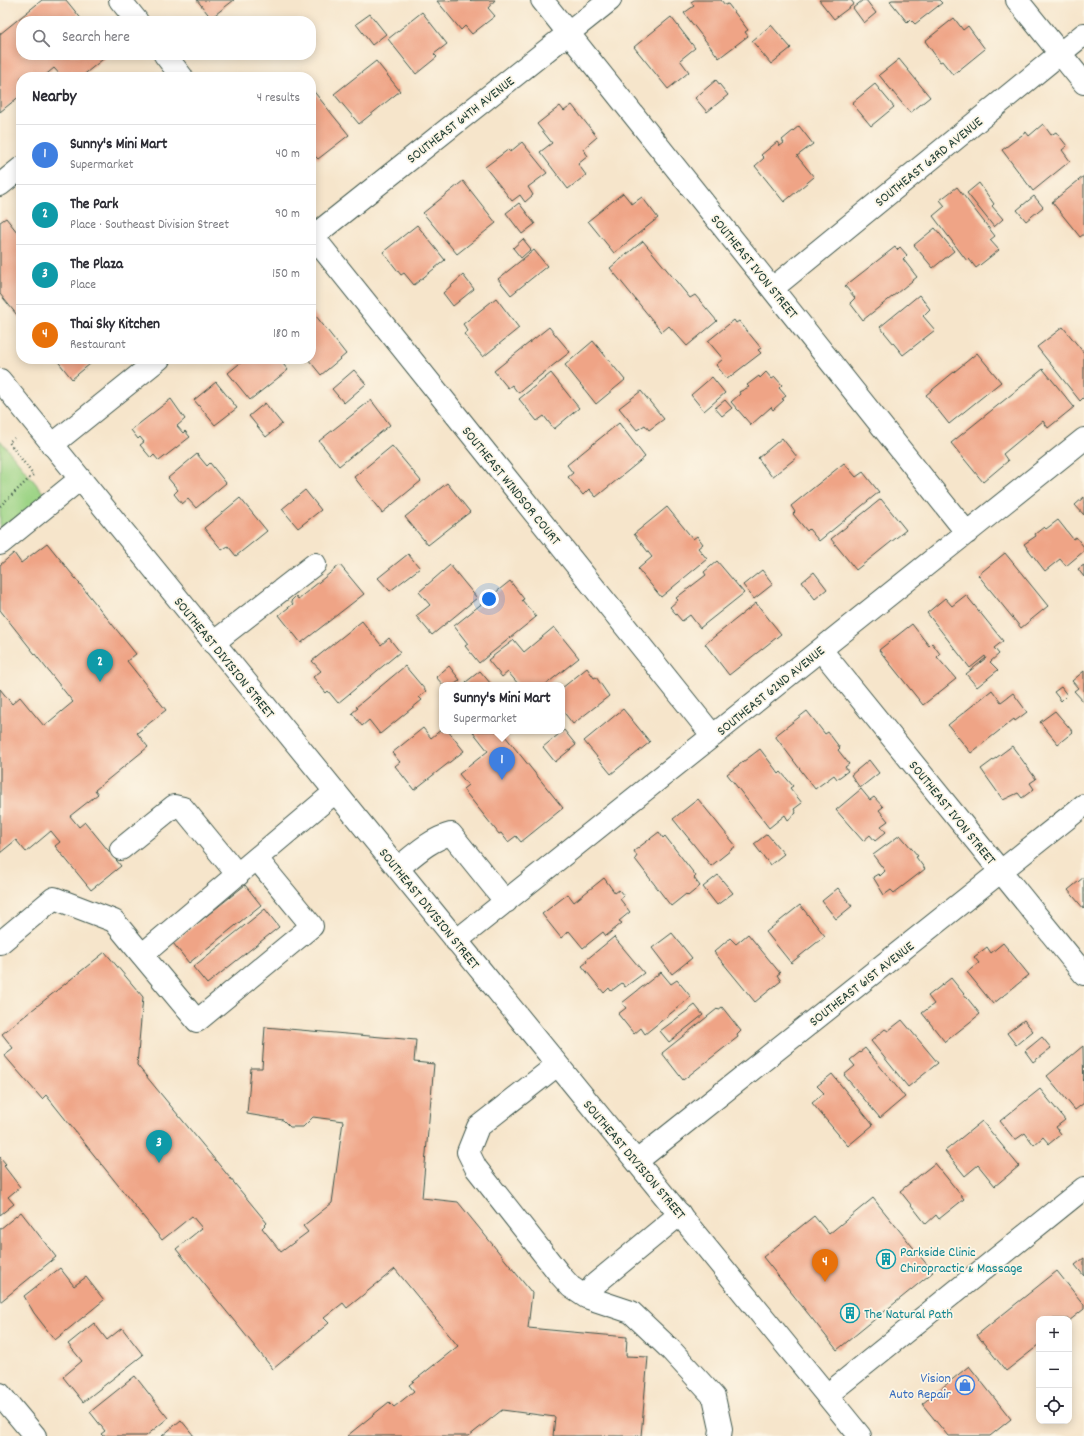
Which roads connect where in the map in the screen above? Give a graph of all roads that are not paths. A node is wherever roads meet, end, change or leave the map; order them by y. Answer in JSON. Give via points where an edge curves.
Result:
{"nodes":[{"id":1,"x":120,"y":0,"type":"edge"},
{"id":2,"x":542,"y":0,"type":"edge"},
{"id":3,"x":610,"y":0,"type":"edge"},
{"id":4,"x":1017,"y":0,"type":"edge"},
{"id":5,"x":133,"y":16,"type":"edge"},
{"id":6,"x":569,"y":33,"type":"junction"},
{"id":7,"x":1084,"y":34,"type":"edge"},
{"id":8,"x":1060,"y":53,"type":"junction"},
{"id":9,"x":168,"y":60,"type":"edge"},
{"id":10,"x":178,"y":72,"type":"edge"},
{"id":11,"x":1084,"y":83,"type":"edge"},
{"id":12,"x":16,"y":172,"type":"edge"},
{"id":13,"x":0,"y":185,"type":"edge"},
{"id":14,"x":316,"y":233,"type":"edge"},
{"id":15,"x":316,"y":241,"type":"edge"},
{"id":16,"x":773,"y":288,"type":"junction"},
{"id":17,"x":153,"y":364,"type":"edge"},
{"id":18,"x":0,"y":380,"type":"edge"},
{"id":19,"x":1084,"y":439,"type":"edge"},
{"id":20,"x":52,"y":445,"type":"junction"},
{"id":21,"x":80,"y":479,"type":"junction"},
{"id":22,"x":967,"y":533,"type":"junction"},
{"id":23,"x":0,"y":544,"type":"edge"},
{"id":24,"x":315,"y":564,"type":"dead end"},
{"id":25,"x":213,"y":643,"type":"junction"},
{"id":26,"x":821,"y":650,"type":"junction"},
{"id":27,"x":713,"y":736,"type":"junction"},
{"id":28,"x":335,"y":792,"type":"junction"},
{"id":29,"x":1084,"y":805,"type":"edge"},
{"id":30,"x":121,"y":849,"type":"dead end"},
{"id":31,"x":257,"y":859,"type":"junction"},
{"id":32,"x":398,"y":868,"type":"junction"},
{"id":33,"x":1001,"y":872,"type":"junction"},
{"id":34,"x":238,"y":875,"type":"junction"},
{"id":35,"x":506,"y":902,"type":"junction"},
{"id":36,"x":456,"y":940,"type":"junction"},
{"id":37,"x":0,"y":943,"type":"edge"},
{"id":38,"x":142,"y":955,"type":"junction"},
{"id":39,"x":1084,"y":974,"type":"edge"},
{"id":40,"x":557,"y":1066,"type":"junction"},
{"id":41,"x":637,"y":1161,"type":"junction"},
{"id":42,"x":1084,"y":1188,"type":"edge"},
{"id":43,"x":680,"y":1214,"type":"junction"},
{"id":44,"x":586,"y":1297,"type":"junction"},
{"id":45,"x":0,"y":1394,"type":"edge"},
{"id":46,"x":827,"y":1395,"type":"junction"},
{"id":47,"x":35,"y":1436,"type":"edge"},
{"id":48,"x":720,"y":1436,"type":"edge"},
{"id":49,"x":860,"y":1436,"type":"edge"}],
"edges":[{"from":1,"to":5,"type":"street"},
{"from":2,"to":6,"type":"street","name":"SOUTHEAST IVON STREET"},
{"from":3,"to":6,"type":"street","name":"SOUTHEAST 64TH AVENUE"},
{"from":4,"to":8,"type":"street"},
{"from":6,"to":14,"type":"street","name":"SOUTHEAST 64TH AVENUE"},
{"from":6,"to":16,"type":"street","name":"SOUTHEAST IVON STREET"},
{"from":7,"to":8,"type":"street","name":"SOUTHEAST 63RD AVENUE"},
{"from":8,"to":11,"type":"street"},
{"from":8,"to":16,"type":"street","name":"SOUTHEAST 63RD AVENUE"},
{"from":9,"to":10,"type":"street"},
{"from":12,"to":13,"type":"street"},
{"from":15,"to":27,"type":"street","name":"SOUTHEAST WINDSOR COURT"},
{"from":16,"to":22,"type":"street","name":"SOUTHEAST IVON STREET"},
{"from":17,"to":20,"type":"street"},
{"from":18,"to":20,"type":"street","name":"SOUTHEAST DIVISION STREET"},
{"from":19,"to":22,"type":"street","name":"SOUTHEAST 62ND AVENUE"},
{"from":20,"to":21,"type":"street","name":"SOUTHEAST DIVISION STREET"},
{"from":21,"to":23,"type":"street"},
{"from":21,"to":25,"type":"street","name":"SOUTHEAST DIVISION STREET"},
{"from":22,"to":26,"type":"street","name":"SOUTHEAST 62ND AVENUE"},
{"from":24,"to":25,"type":"street"},
{"from":25,"to":28,"type":"street","name":"SOUTHEAST DIVISION STREET"},
{"from":26,"to":27,"type":"street","name":"SOUTHEAST 62ND AVENUE"},
{"from":26,"to":33,"type":"street","name":"SOUTHEAST IVON STREET"},
{"from":27,"to":35,"type":"street","name":"SOUTHEAST 62ND AVENUE"},
{"from":28,"to":31,"type":"street"},
{"from":28,"to":32,"type":"street","name":"SOUTHEAST DIVISION STREET"},
{"from":29,"to":33,"type":"street","name":"SOUTHEAST 61ST AVENUE"},
{"from":30,"to":34,"type":"street","via":[[174,806],[183,808]]},
{"from":31,"to":34,"type":"street"},
{"from":31,"to":38,"type":"street","via":[[312,926],[197,1021]]},
{"from":32,"to":35,"type":"street","via":[[441,836],[451,834]]},
{"from":32,"to":36,"type":"street","name":"SOUTHEAST DIVISION STREET"},
{"from":33,"to":39,"type":"street","name":"SOUTHEAST IVON STREET"},
{"from":33,"to":41,"type":"street","name":"SOUTHEAST 61ST AVENUE"},
{"from":34,"to":38,"type":"street"},
{"from":35,"to":36,"type":"street","name":"SOUTHEAST 62ND AVENUE"},
{"from":36,"to":40,"type":"street","name":"SOUTHEAST DIVISION STREET"},
{"from":37,"to":38,"type":"street","via":[[54,898],[114,921]]},
{"from":40,"to":41,"type":"street","name":"SOUTHEAST DIVISION STREET"},
{"from":40,"to":44,"type":"street","via":[[478,1127],[468,1152],[476,1168],[561,1276]]},
{"from":41,"to":43,"type":"street","name":"SOUTHEAST DIVISION STREET"},
{"from":42,"to":46,"type":"street"},
{"from":43,"to":44,"type":"street","via":[[594,1284]]},
{"from":43,"to":46,"type":"street","name":"SOUTHEAST DIVISION STREET"},
{"from":44,"to":48,"type":"street","via":[[631,1312],[671,1350],[714,1397]]},
{"from":45,"to":47,"type":"street"},
{"from":46,"to":49,"type":"street","name":"SOUTHEAST DIVISION STREET"}]}
